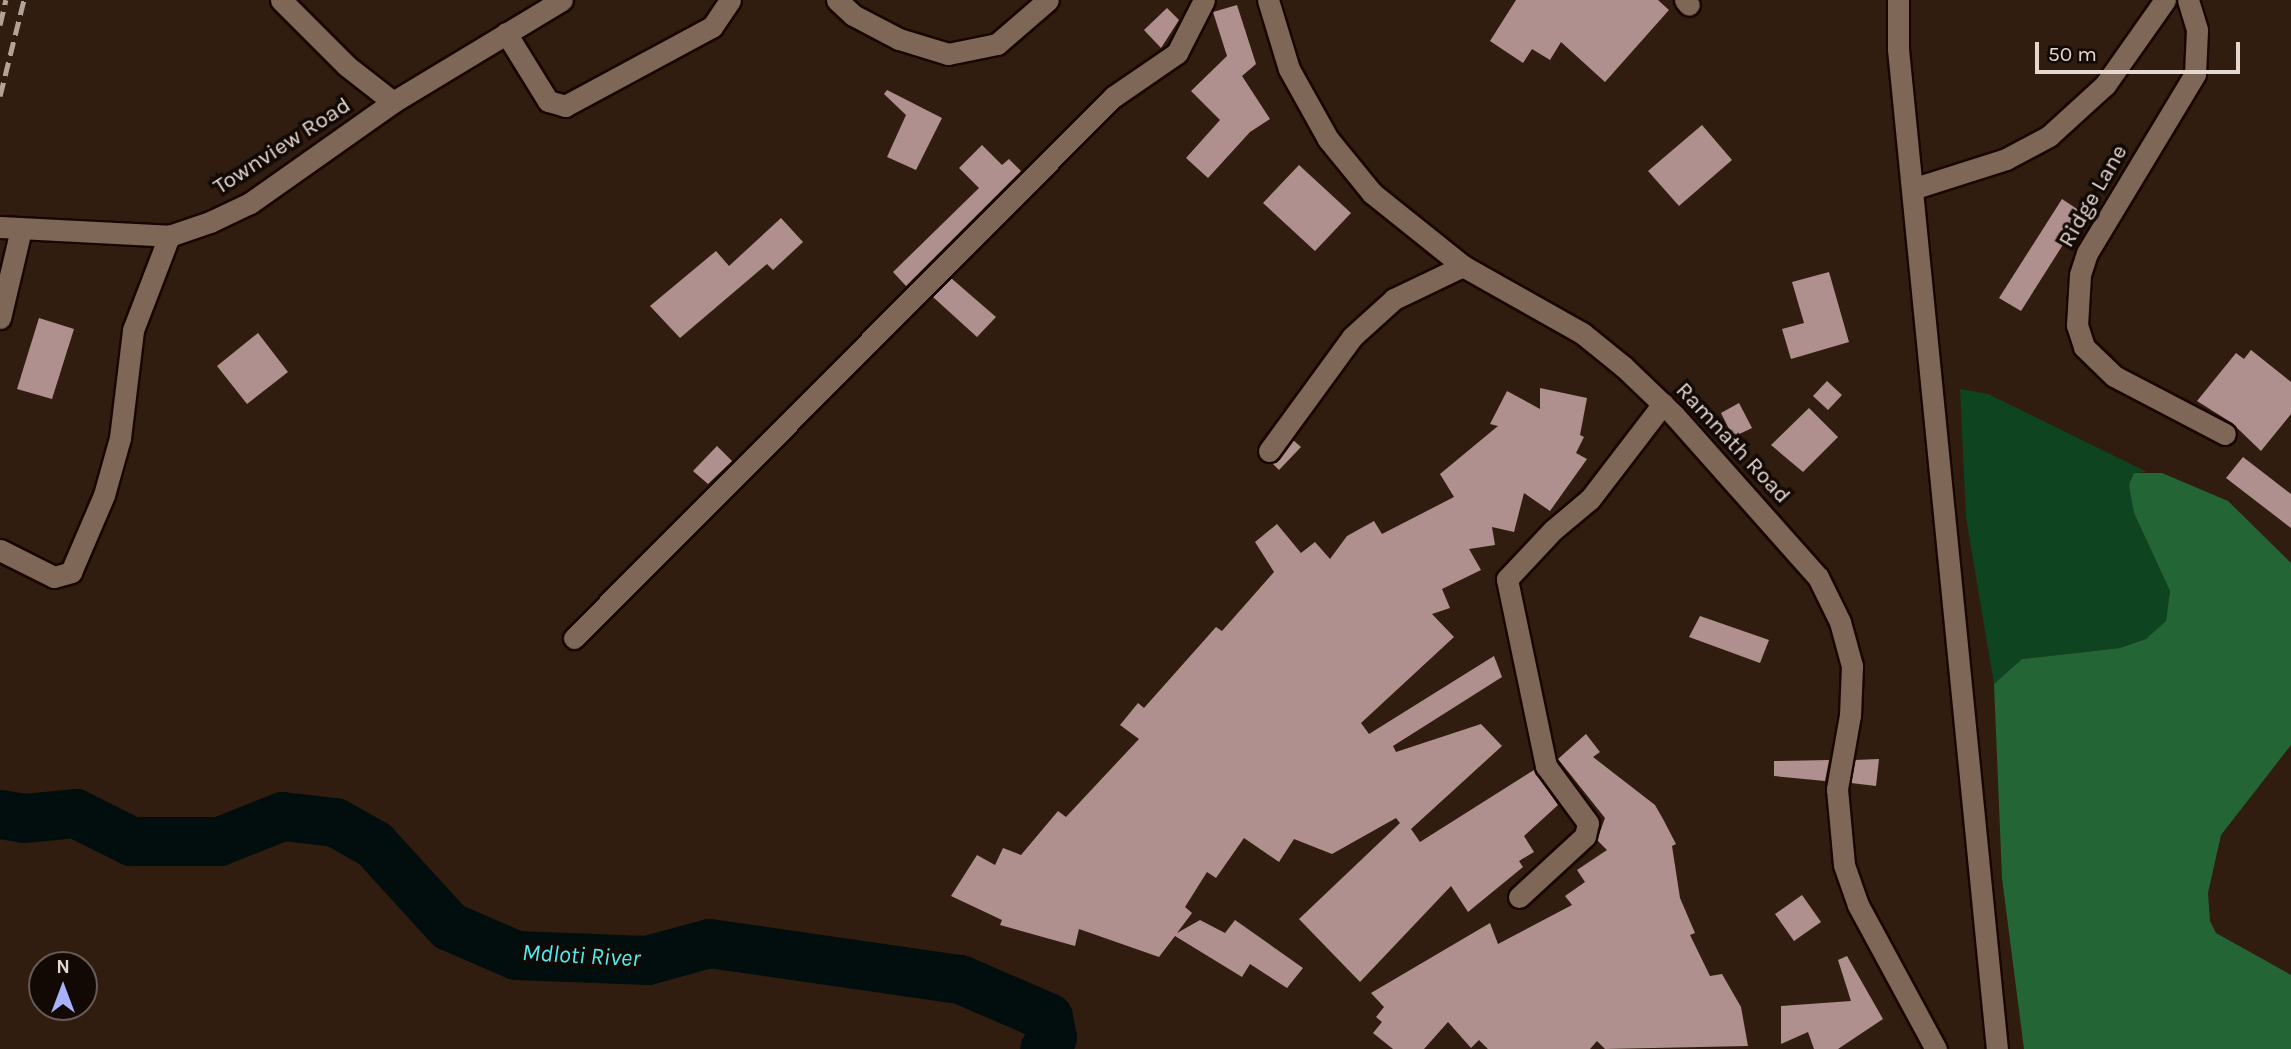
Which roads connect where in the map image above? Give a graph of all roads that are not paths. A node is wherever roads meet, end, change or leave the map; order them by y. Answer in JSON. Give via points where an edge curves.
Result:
{"nodes":[{"id":1,"x":281,"y":0,"type":"edge"},
{"id":2,"x":730,"y":0,"type":"edge"},
{"id":3,"x":837,"y":0,"type":"edge"},
{"id":4,"x":1048,"y":0,"type":"edge"},
{"id":5,"x":1204,"y":0,"type":"edge"},
{"id":6,"x":1268,"y":0,"type":"edge"},
{"id":7,"x":1898,"y":0,"type":"edge"},
{"id":8,"x":2165,"y":0,"type":"edge"},
{"id":9,"x":2188,"y":0,"type":"edge"},
{"id":10,"x":557,"y":2,"type":"edge"},
{"id":11,"x":506,"y":33,"type":"junction"},
{"id":12,"x":393,"y":102,"type":"junction"},
{"id":13,"x":1912,"y":189,"type":"junction"},
{"id":14,"x":11,"y":228,"type":"edge"},
{"id":15,"x":169,"y":236,"type":"junction"},
{"id":16,"x":1462,"y":267,"type":"junction"},
{"id":17,"x":0,"y":318,"type":"edge"},
{"id":18,"x":1663,"y":404,"type":"junction"},
{"id":19,"x":2225,"y":434,"type":"dead end"},
{"id":20,"x":1269,"y":451,"type":"dead end"},
{"id":21,"x":0,"y":550,"type":"edge"},
{"id":22,"x":574,"y":638,"type":"dead end"},
{"id":23,"x":1519,"y":897,"type":"dead end"},
{"id":24,"x":1936,"y":1049,"type":"edge"},
{"id":25,"x":1997,"y":1049,"type":"edge"}],
"edges":[{"from":1,"to":12,"type":"street","via":[[347,66]]},
{"from":2,"to":11,"type":"street","via":[[712,27],[565,106],[548,101]]},
{"from":3,"to":4,"type":"street","via":[[853,15],[899,39],[948,54],[997,44]]},
{"from":5,"to":22,"type":"street","via":[[1177,53],[1114,97]]},
{"from":6,"to":16,"type":"street","name":"Ramnath Road","via":[[1289,69],[1345,164],[1426,241]]},
{"from":7,"to":13,"type":"street","via":[[1898,49]]},
{"from":8,"to":13,"type":"street","via":[[2105,85],[2049,136],[2006,159]]},
{"from":9,"to":19,"type":"street","name":"Ridge Lane","via":[[2197,30],[2195,74],[2087,253],[2080,275],[2077,325],[2084,347],[2113,376]]},
{"from":10,"to":11,"type":"street","name":"Townview Road"},
{"from":11,"to":12,"type":"street","name":"Townview Road"},
{"from":12,"to":15,"type":"street","name":"Townview Road","via":[[250,204]]},
{"from":13,"to":25,"type":"street"},
{"from":14,"to":15,"type":"street","name":"Townview Road"},
{"from":14,"to":17,"type":"street"},
{"from":15,"to":21,"type":"street","via":[[133,330],[120,438],[107,484],[71,572],[54,577]]},
{"from":16,"to":18,"type":"street","name":"Ramnath Road","via":[[1582,333]]},
{"from":16,"to":20,"type":"street","via":[[1394,299],[1352,337]]},
{"from":18,"to":23,"type":"street","via":[[1598,490],[1507,579],[1546,766],[1588,823],[1580,842]]},
{"from":18,"to":24,"type":"street","name":"Ramnath Road","via":[[1809,567],[1831,598],[1848,647],[1852,676],[1837,789],[1844,865],[1858,905]]}]}
